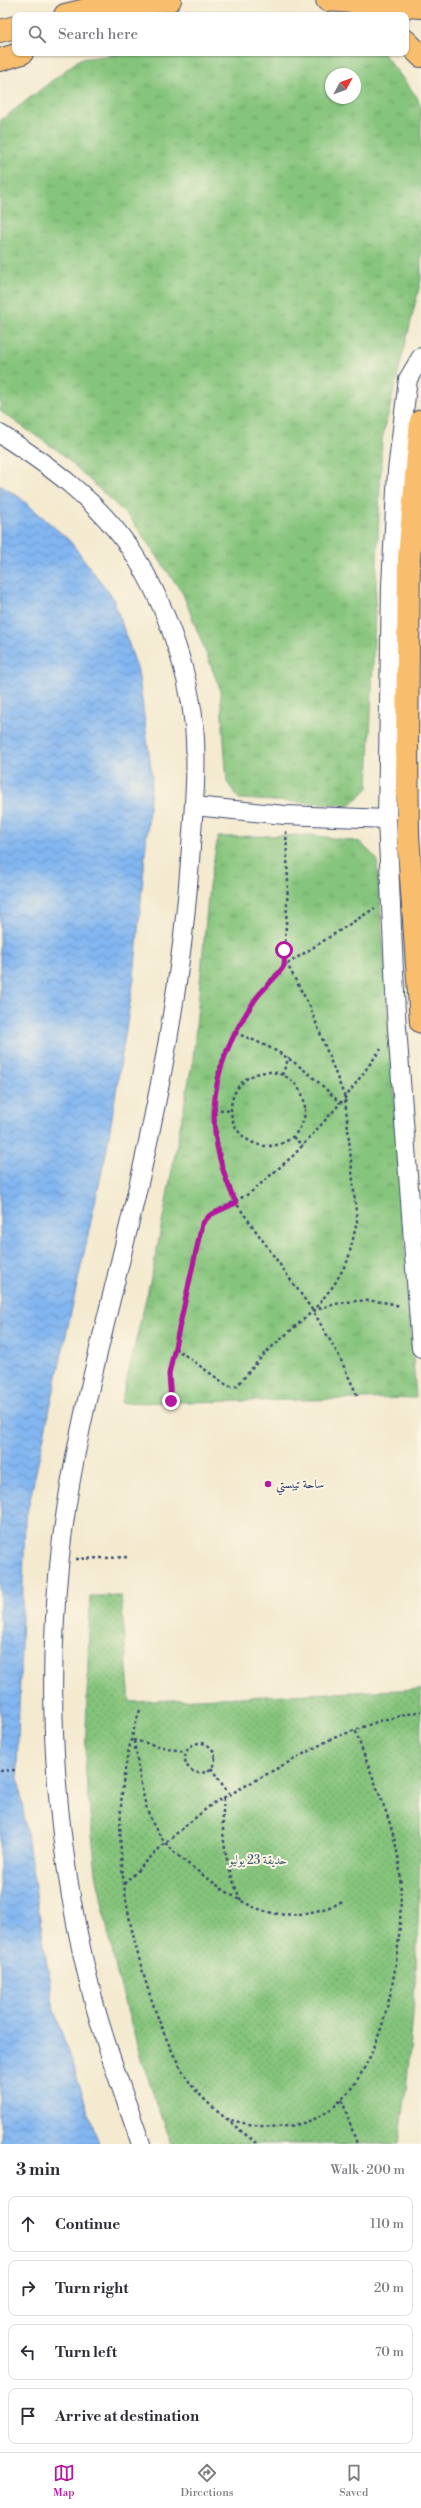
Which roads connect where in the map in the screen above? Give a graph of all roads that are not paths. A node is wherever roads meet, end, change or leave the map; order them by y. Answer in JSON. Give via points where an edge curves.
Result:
{"nodes":[{"id":1,"x":170,"y":0,"type":"edge"},
{"id":2,"x":327,"y":0,"type":"edge"},
{"id":3,"x":382,"y":2,"type":"edge"},
{"id":4,"x":421,"y":7,"type":"edge"},
{"id":5,"x":78,"y":12,"type":"edge"},
{"id":6,"x":12,"y":28,"type":"edge"},
{"id":7,"x":0,"y":31,"type":"edge"},
{"id":8,"x":409,"y":31,"type":"edge"},
{"id":9,"x":421,"y":32,"type":"edge"},
{"id":10,"x":409,"y":44,"type":"edge"},
{"id":11,"x":13,"y":56,"type":"edge"},
{"id":12,"x":421,"y":56,"type":"edge"},
{"id":13,"x":0,"y":60,"type":"edge"},
{"id":14,"x":421,"y":357,"type":"edge"},
{"id":15,"x":421,"y":421,"type":"edge"},
{"id":16,"x":0,"y":434,"type":"edge"},
{"id":17,"x":194,"y":806,"type":"junction"},
{"id":18,"x":387,"y":819,"type":"junction"},
{"id":19,"x":419,"y":997,"type":"junction"},
{"id":20,"x":396,"y":998,"type":"junction"},
{"id":21,"x":421,"y":1022,"type":"edge"},
{"id":22,"x":421,"y":1348,"type":"edge"},
{"id":23,"x":141,"y":2144,"type":"edge"}],
"edges":[{"from":1,"to":5,"type":"main road"},
{"from":2,"to":3,"type":"main road"},
{"from":3,"to":4,"type":"main road"},
{"from":6,"to":7,"type":"main road"},
{"from":8,"to":9,"type":"main road"},
{"from":10,"to":12,"type":"main road"},
{"from":11,"to":13,"type":"main road"},
{"from":14,"to":18,"type":"street","via":[[408,379],[397,471],[391,586]]},
{"from":15,"to":19,"type":"main road","via":[[409,558],[407,746],[408,835]]},
{"from":16,"to":17,"type":"street","via":[[69,481],[99,509],[130,549],[152,589],[171,630],[185,675],[194,725]]},
{"from":17,"to":18,"type":"street","via":[[285,815]]},
{"from":17,"to":23,"type":"street","via":[[187,912],[176,993],[150,1133],[68,1491],[55,1625],[54,1750],[65,1863],[95,2007]]},
{"from":18,"to":20,"type":"street"},
{"from":19,"to":20,"type":"street"},
{"from":19,"to":21,"type":"main road"},
{"from":20,"to":22,"type":"street"}]}
